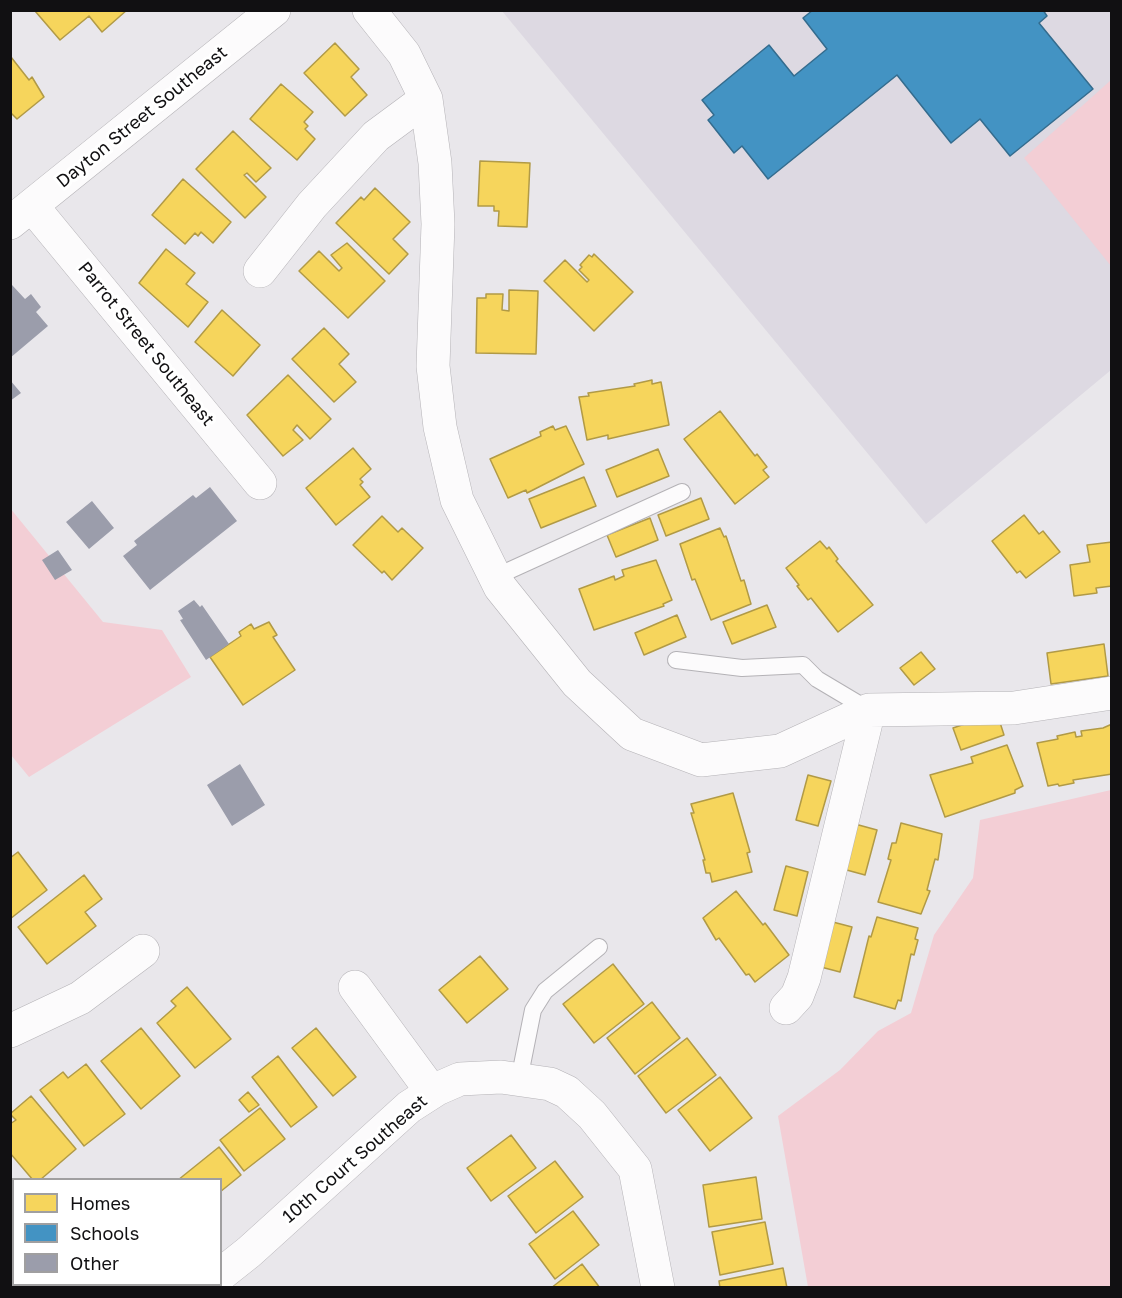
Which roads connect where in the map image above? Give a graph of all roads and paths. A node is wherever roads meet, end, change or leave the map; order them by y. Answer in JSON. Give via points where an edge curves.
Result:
{"nodes":[{"id":1,"x":274,"y":10,"type":"edge"},
{"id":2,"x":369,"y":10,"type":"edge"},
{"id":3,"x":426,"y":99,"type":"junction"},
{"id":4,"x":21,"y":214,"type":"edge"},
{"id":5,"x":260,"y":271,"type":"dead end"},
{"id":6,"x":260,"y":483,"type":"dead end"},
{"id":7,"x":682,"y":492,"type":"dead end"},
{"id":8,"x":495,"y":577,"type":"junction"},
{"id":9,"x":676,"y":660,"type":"dead end"},
{"id":10,"x":1112,"y":693,"type":"edge"},
{"id":11,"x":869,"y":710,"type":"junction"},
{"id":12,"x":599,"y":947,"type":"dead end"},
{"id":13,"x":143,"y":951,"type":"dead end"},
{"id":14,"x":355,"y":987,"type":"dead end"},
{"id":15,"x":786,"y":1008,"type":"dead end"},
{"id":16,"x":10,"y":1031,"type":"edge"},
{"id":17,"x":519,"y":1080,"type":"junction"},
{"id":18,"x":432,"y":1092,"type":"junction"},
{"id":19,"x":222,"y":1273,"type":"edge"},
{"id":20,"x":658,"y":1287,"type":"edge"}],
"edges":[{"from":1,"to":4,"type":"street","name":"Dayton Street Southeast"},
{"from":2,"to":3,"type":"street","via":[[404,54]]},
{"from":3,"to":5,"type":"street","via":[[376,136],[312,205]]},
{"from":3,"to":8,"type":"street","via":[[438,224],[433,366],[440,427],[457,500]]},
{"from":4,"to":6,"type":"street","name":"Parrot Street Southeast"},
{"from":7,"to":8,"type":"lane"},
{"from":8,"to":11,"type":"street","via":[[577,683],[632,734],[701,760],[780,751]]},
{"from":9,"to":11,"type":"lane","via":[[742,668],[803,665],[817,679]]},
{"from":10,"to":11,"type":"street","via":[[1014,708]]},
{"from":11,"to":15,"type":"street","via":[[804,978]]},
{"from":12,"to":17,"type":"lane","via":[[545,991],[532,1010]]},
{"from":13,"to":16,"type":"street","via":[[80,998]]},
{"from":14,"to":18,"type":"street"},
{"from":17,"to":18,"type":"street","name":"10th Court Southeast","via":[[460,1079]]},
{"from":17,"to":20,"type":"street","name":"10th Court Southeast","via":[[550,1084],[567,1092],[592,1115],[635,1169]]},
{"from":18,"to":19,"type":"street","name":"10th Court Southeast","via":[[409,1107]]}]}
